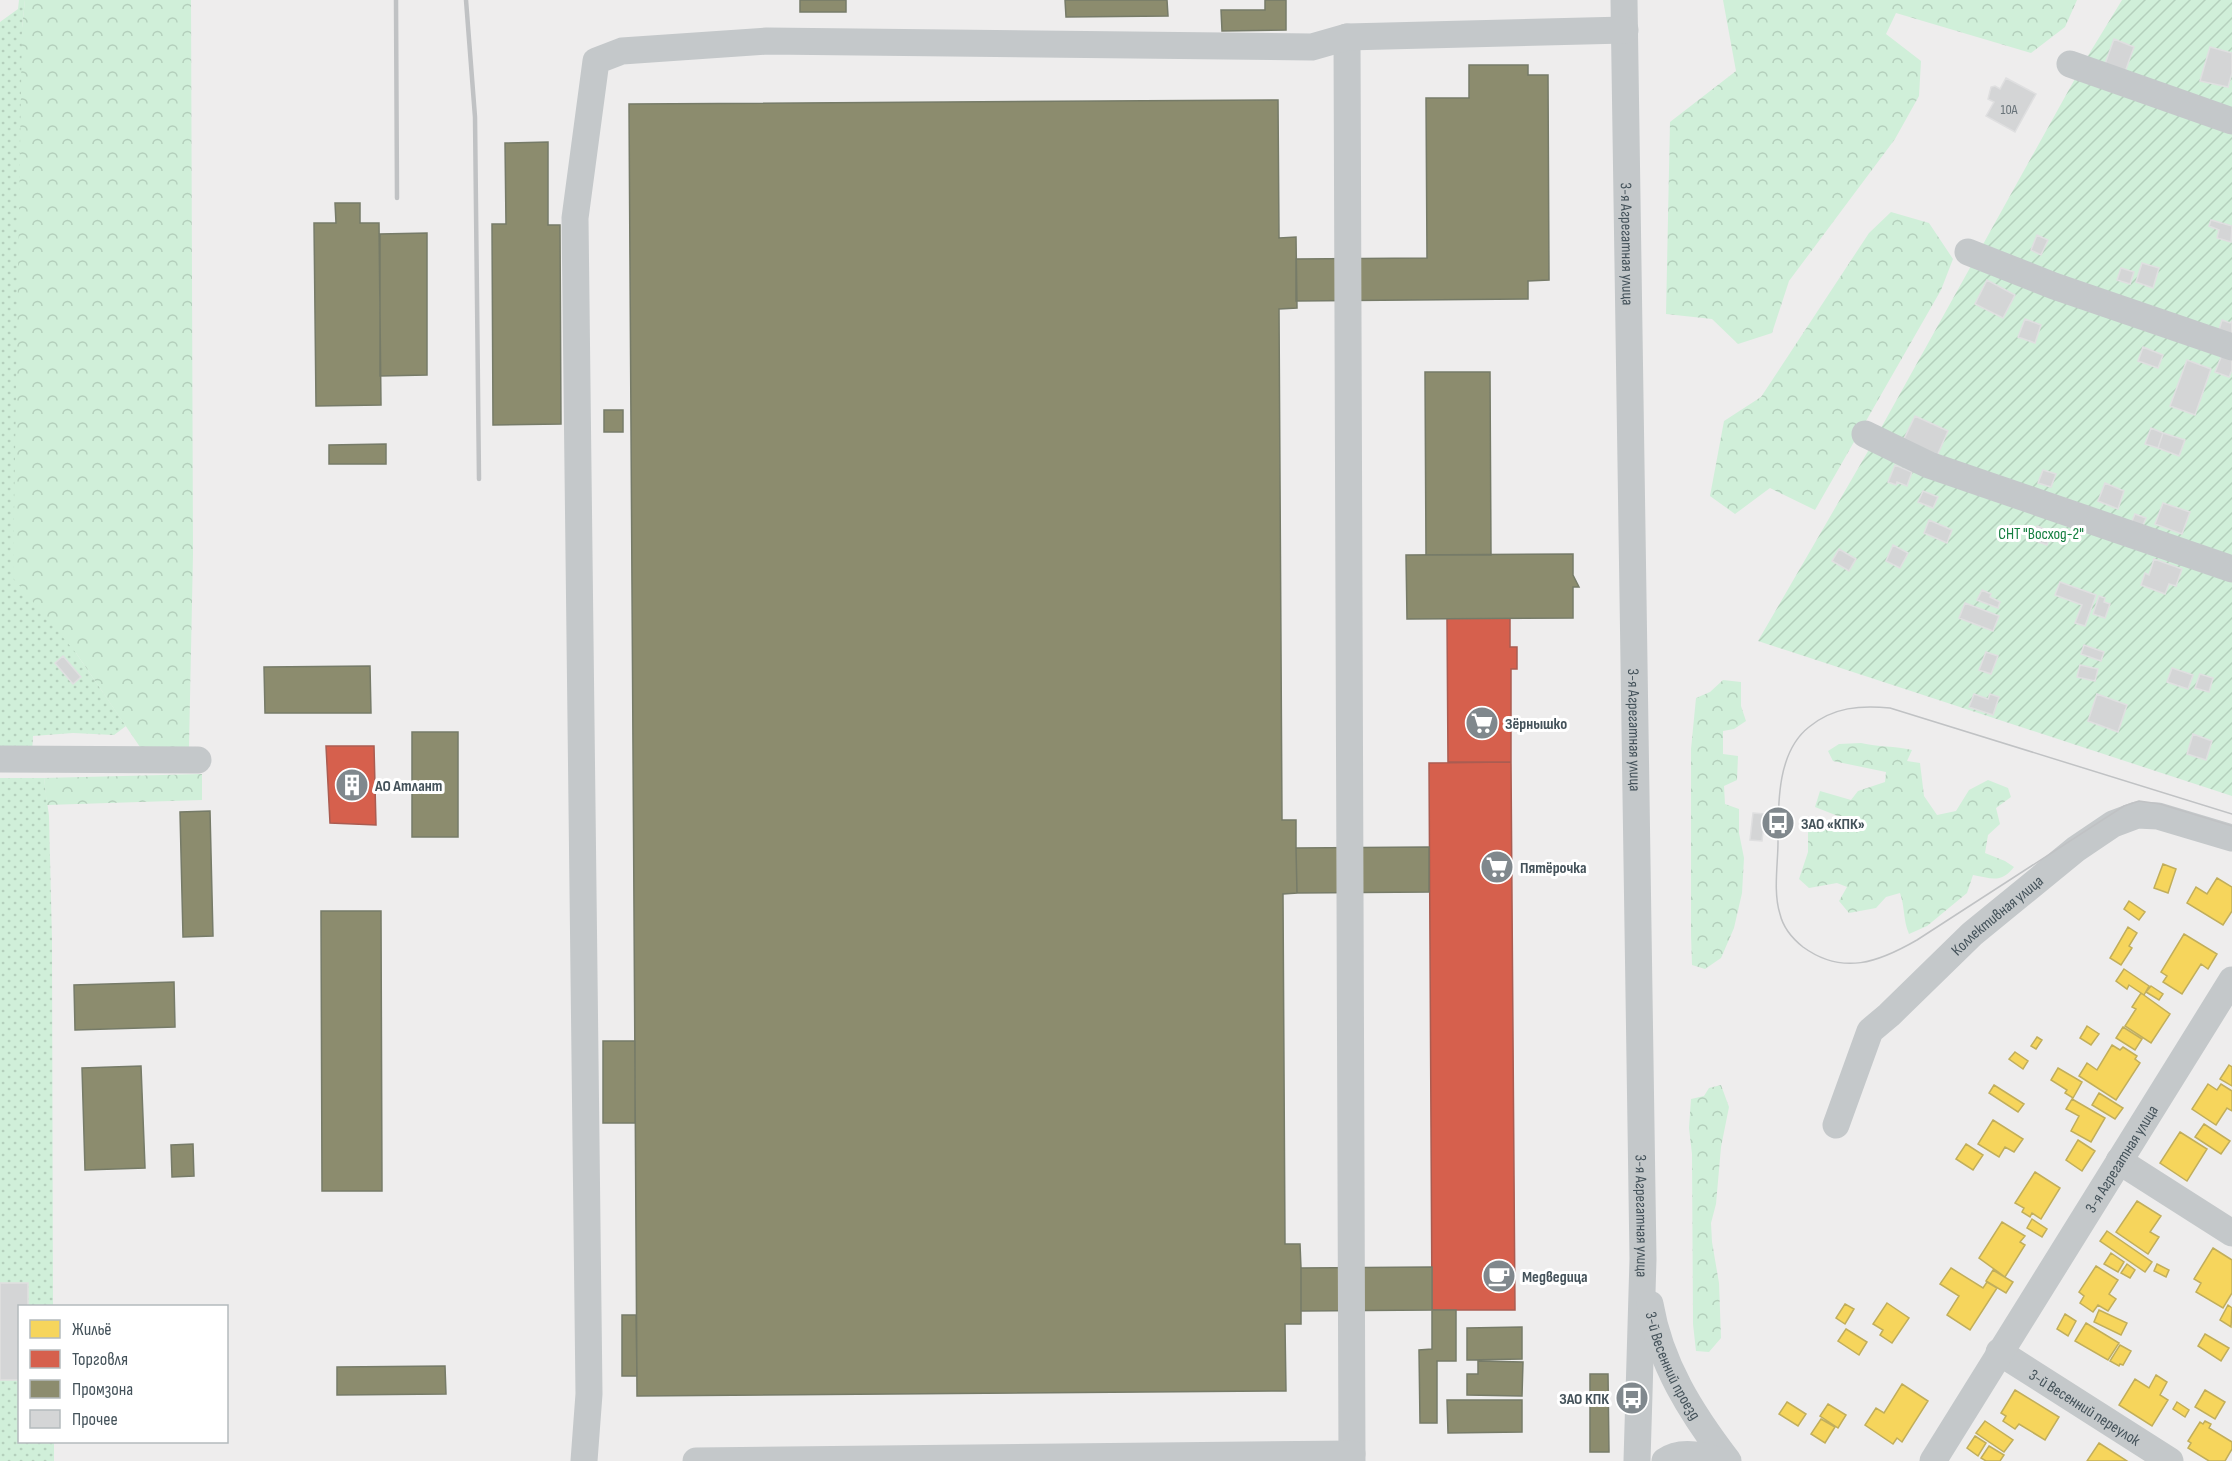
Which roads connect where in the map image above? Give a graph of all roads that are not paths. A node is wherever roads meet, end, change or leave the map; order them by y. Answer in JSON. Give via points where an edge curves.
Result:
{"nodes":[{"id":1,"x":1624,"y":0,"type":"edge"},
{"id":2,"x":1625,"y":30,"type":"junction"},
{"id":3,"x":1347,"y":37,"type":"junction"},
{"id":4,"x":2070,"y":64,"type":"dead end"},
{"id":5,"x":2232,"y":121,"type":"edge"},
{"id":6,"x":1968,"y":252,"type":"dead end"},
{"id":7,"x":2232,"y":347,"type":"edge"},
{"id":8,"x":1865,"y":434,"type":"dead end"},
{"id":9,"x":2232,"y":569,"type":"edge"},
{"id":10,"x":0,"y":759,"type":"edge"},
{"id":11,"x":198,"y":760,"type":"dead end"},
{"id":12,"x":2232,"y":838,"type":"edge"},
{"id":13,"x":2232,"y":980,"type":"edge"},
{"id":14,"x":1836,"y":1125,"type":"dead end"},
{"id":15,"x":2119,"y":1161,"type":"junction"},
{"id":16,"x":2232,"y":1233,"type":"edge"},
{"id":17,"x":1643,"y":1259,"type":"junction"},
{"id":18,"x":1999,"y":1352,"type":"junction"},
{"id":19,"x":1352,"y":1457,"type":"edge"},
{"id":20,"x":584,"y":1461,"type":"edge"},
{"id":21,"x":696,"y":1461,"type":"edge"},
{"id":22,"x":1637,"y":1461,"type":"edge"},
{"id":23,"x":1665,"y":1461,"type":"edge"},
{"id":24,"x":1720,"y":1461,"type":"edge"},
{"id":25,"x":1728,"y":1461,"type":"edge"},
{"id":26,"x":1933,"y":1461,"type":"edge"},
{"id":27,"x":2170,"y":1461,"type":"edge"}],
"edges":[{"from":1,"to":2,"type":"street","name":"3-я Агрегатная улица"},
{"from":2,"to":3,"type":"street"},
{"from":2,"to":17,"type":"street","name":"3-я Агрегатная улица"},
{"from":3,"to":19,"type":"street"},
{"from":3,"to":20,"type":"street","via":[[1312,47],[767,41],[622,51],[596,61],[575,219],[589,1394]]},
{"from":4,"to":5,"type":"street"},
{"from":6,"to":7,"type":"street"},
{"from":8,"to":9,"type":"street","via":[[1929,465]]},
{"from":10,"to":11,"type":"street"},
{"from":12,"to":14,"type":"street","name":"Коллективная улица","via":[[2158,816],[2137,815],[2113,824],[2076,849],[1972,934],[1870,1032]]},
{"from":13,"to":15,"type":"street","name":"3-я Агрегатная улица"},
{"from":15,"to":16,"type":"street"},
{"from":15,"to":18,"type":"street","name":"3-я Агрегатная улица"},
{"from":17,"to":22,"type":"street","name":"3-я Агрегатная улица"},
{"from":17,"to":25,"type":"street","name":"3-й Весенний проезд","via":[[1652,1315],[1671,1374],[1699,1423]]},
{"from":18,"to":26,"type":"street","name":"3-я Агрегатная улица"},
{"from":18,"to":27,"type":"street","name":"3-й Весенний переулок"},
{"from":19,"to":21,"type":"street"},
{"from":23,"to":24,"type":"street","via":[[1690,1454]]}]}
